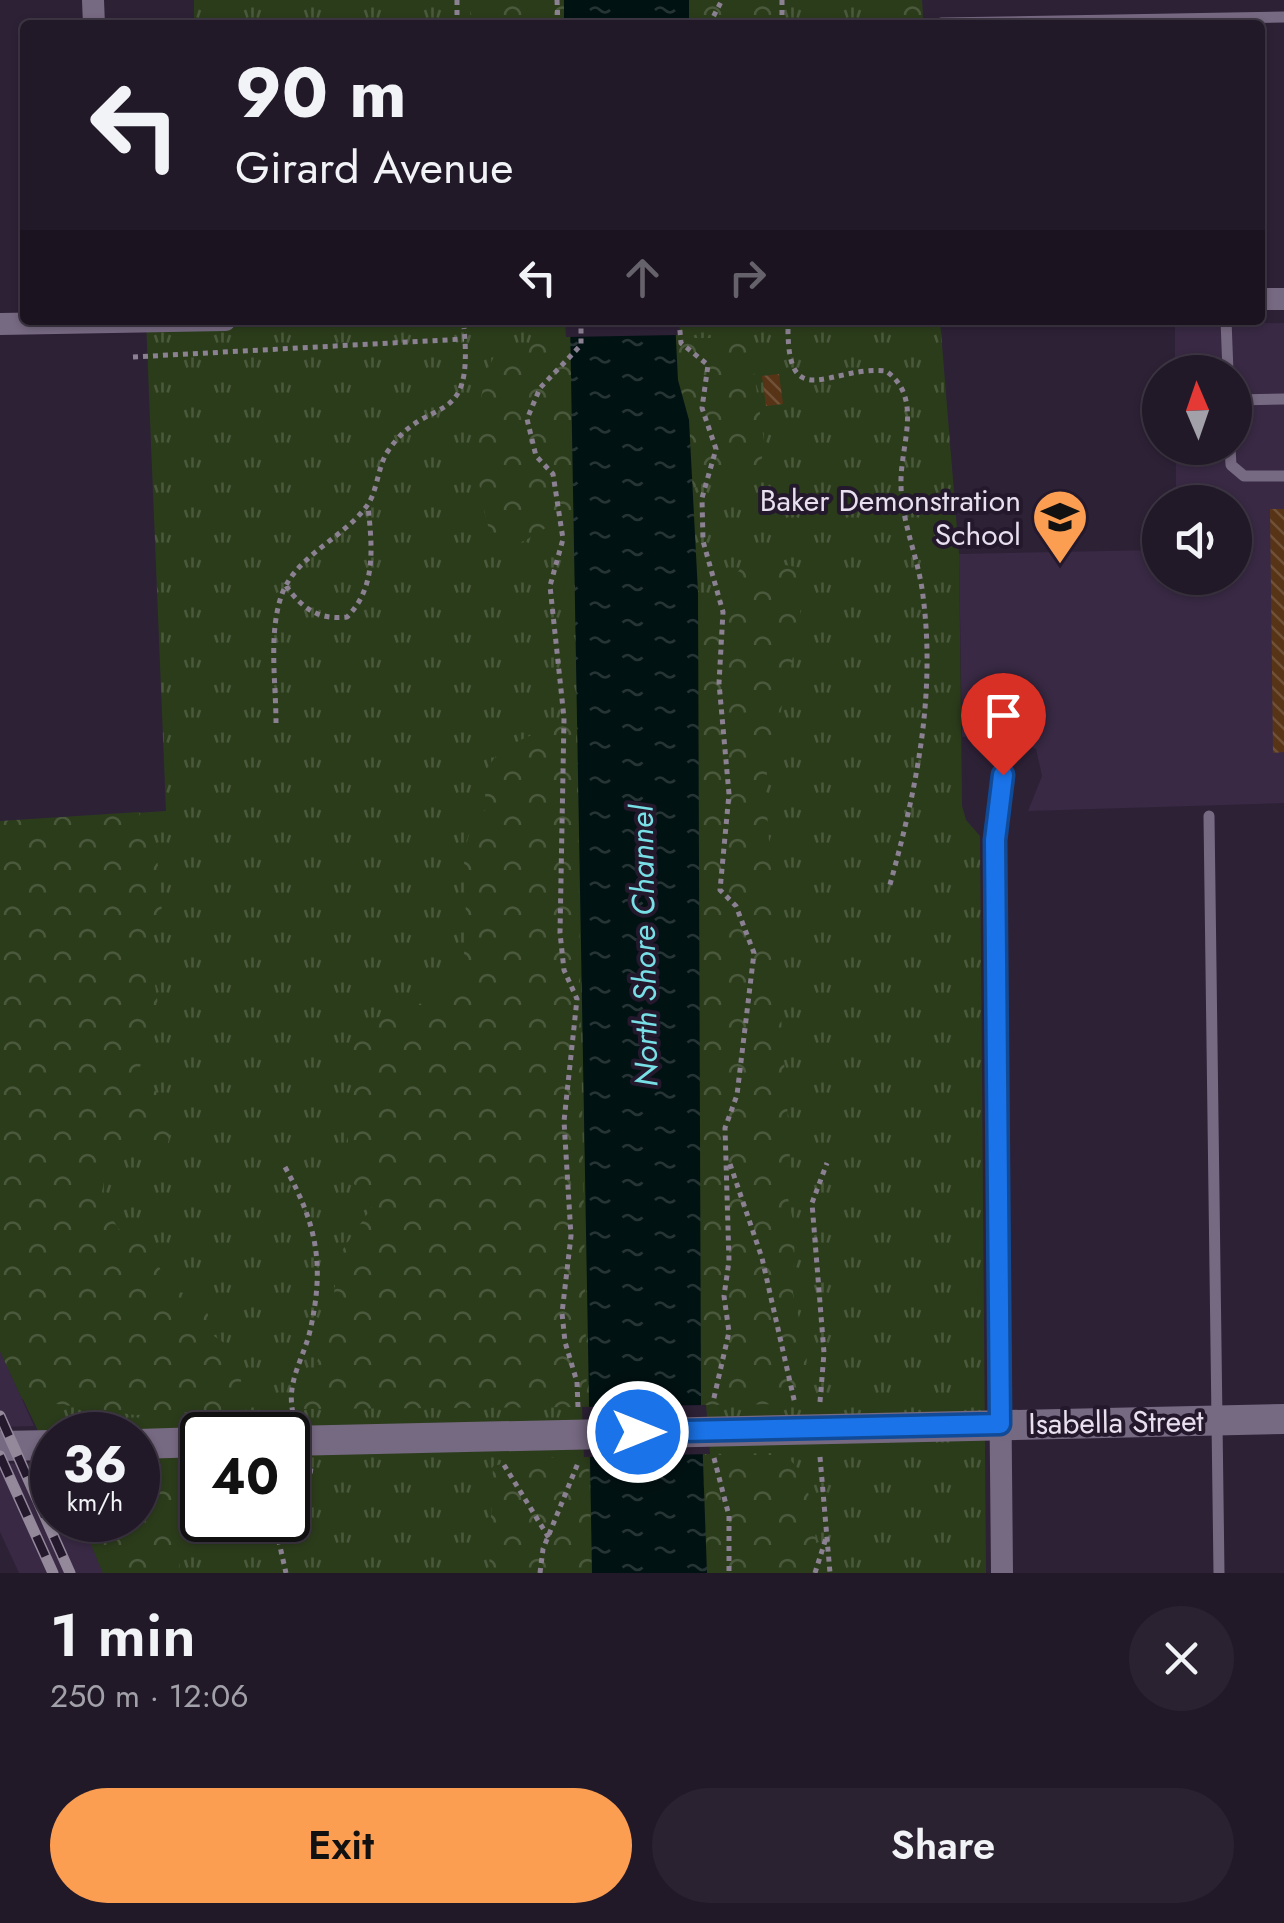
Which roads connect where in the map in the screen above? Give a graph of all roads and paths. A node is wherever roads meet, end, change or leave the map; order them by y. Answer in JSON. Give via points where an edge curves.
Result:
{"nodes":[{"id":1,"x":1284,"y":17,"type":"edge"},
{"id":2,"x":1112,"y":20,"type":"edge"},
{"id":3,"x":581,"y":325,"type":"edge"},
{"id":4,"x":679,"y":325,"type":"edge"},
{"id":5,"x":1226,"y":325,"type":"edge"},
{"id":6,"x":464,"y":328,"type":"dead end"},
{"id":7,"x":788,"y":329,"type":"dead end"},
{"id":8,"x":466,"y":339,"type":"junction"},
{"id":9,"x":1227,"y":355,"type":"edge"},
{"id":10,"x":133,"y":357,"type":"dead end"},
{"id":11,"x":1284,"y":399,"type":"edge"},
{"id":12,"x":1252,"y":400,"type":"edge"},
{"id":13,"x":1231,"y":465,"type":"edge"},
{"id":14,"x":1284,"y":476,"type":"edge"},
{"id":15,"x":368,"y":506,"type":"junction"},
{"id":16,"x":286,"y":586,"type":"junction"},
{"id":17,"x":276,"y":723,"type":"dead end"},
{"id":18,"x":1003,"y":775,"type":"dead end"},
{"id":19,"x":1208,"y":816,"type":"dead end"},
{"id":20,"x":889,"y":888,"type":"dead end"},
{"id":21,"x":726,"y":1152,"type":"junction"},
{"id":22,"x":827,"y":1163,"type":"dead end"},
{"id":23,"x":286,"y":1167,"type":"dead end"},
{"id":24,"x":796,"y":1405,"type":"dead end"},
{"id":25,"x":819,"y":1410,"type":"dead end"},
{"id":26,"x":293,"y":1412,"type":"edge"},
{"id":27,"x":1284,"y":1419,"type":"edge"},
{"id":28,"x":1217,"y":1420,"type":"junction"},
{"id":29,"x":1000,"y":1424,"type":"junction"},
{"id":30,"x":719,"y":1429,"type":"junction"},
{"id":31,"x":576,"y":1433,"type":"junction"},
{"id":32,"x":310,"y":1438,"type":"edge"},
{"id":33,"x":30,"y":1445,"type":"edge"},
{"id":34,"x":0,"y":1446,"type":"edge"},
{"id":35,"x":820,"y":1447,"type":"dead end"},
{"id":36,"x":504,"y":1456,"type":"dead end"},
{"id":37,"x":829,"y":1530,"type":"junction"},
{"id":38,"x":548,"y":1538,"type":"junction"},
{"id":39,"x":279,"y":1542,"type":"edge"},
{"id":40,"x":286,"y":1573,"type":"edge"},
{"id":41,"x":540,"y":1573,"type":"edge"},
{"id":42,"x":729,"y":1573,"type":"edge"},
{"id":43,"x":815,"y":1573,"type":"edge"},
{"id":44,"x":830,"y":1573,"type":"edge"},
{"id":45,"x":1002,"y":1573,"type":"edge"},
{"id":46,"x":1219,"y":1573,"type":"edge"}],
"edges":[{"from":1,"to":2,"type":"lane"},
{"from":3,"to":31,"type":"path","via":[[581,345],[540,388],[526,419],[536,456],[553,474],[563,539],[550,586],[564,718],[560,933],[564,970],[577,999],[565,1105],[571,1236],[562,1312],[578,1382]]},
{"from":4,"to":21,"type":"path","via":[[681,343],[708,365],[702,408],[716,449],[702,498],[703,541],[724,612],[719,683],[730,794],[720,890],[736,906],[754,952]]},
{"from":5,"to":9,"type":"lane"},
{"from":6,"to":8,"type":"path"},
{"from":7,"to":20,"type":"path","via":[[792,370],[802,381],[849,370],[886,371],[906,392],[900,483],[923,596],[928,718]]},
{"from":8,"to":10,"type":"path"},
{"from":8,"to":15,"type":"path","via":[[465,382],[448,406],[405,430],[386,453]]},
{"from":11,"to":12,"type":"lane"},
{"from":13,"to":14,"type":"lane","via":[[1244,476]]},
{"from":15,"to":16,"type":"path"},
{"from":15,"to":16,"type":"path","via":[[369,580],[348,617],[318,616]]},
{"from":16,"to":17,"type":"path","via":[[275,620]]},
{"from":18,"to":29,"type":"street","via":[[995,840]]},
{"from":19,"to":28,"type":"lane"},
{"from":21,"to":24,"type":"path","via":[[762,1258]]},
{"from":21,"to":30,"type":"path","via":[[729,1332]]},
{"from":22,"to":25,"type":"path","via":[[811,1218],[824,1353]]},
{"from":23,"to":26,"type":"path","via":[[307,1206],[317,1249],[310,1330],[290,1393]]},
{"from":27,"to":28,"type":"street","name":"Isabella Street"},
{"from":28,"to":29,"type":"street","name":"Isabella Street"},
{"from":28,"to":46,"type":"lane"},
{"from":29,"to":30,"type":"street","name":"Isabella Street"},
{"from":29,"to":45,"type":"street"},
{"from":30,"to":31,"type":"street","name":"Isabella Street"},
{"from":30,"to":42,"type":"path"},
{"from":31,"to":32,"type":"street","name":"Isabella Street"},
{"from":31,"to":38,"type":"path","via":[[578,1468]]},
{"from":33,"to":34,"type":"street"},
{"from":35,"to":37,"type":"path"},
{"from":36,"to":38,"type":"path","via":[[504,1472]]},
{"from":37,"to":43,"type":"path"},
{"from":37,"to":44,"type":"path"},
{"from":38,"to":41,"type":"path"},
{"from":39,"to":40,"type":"path"}]}
